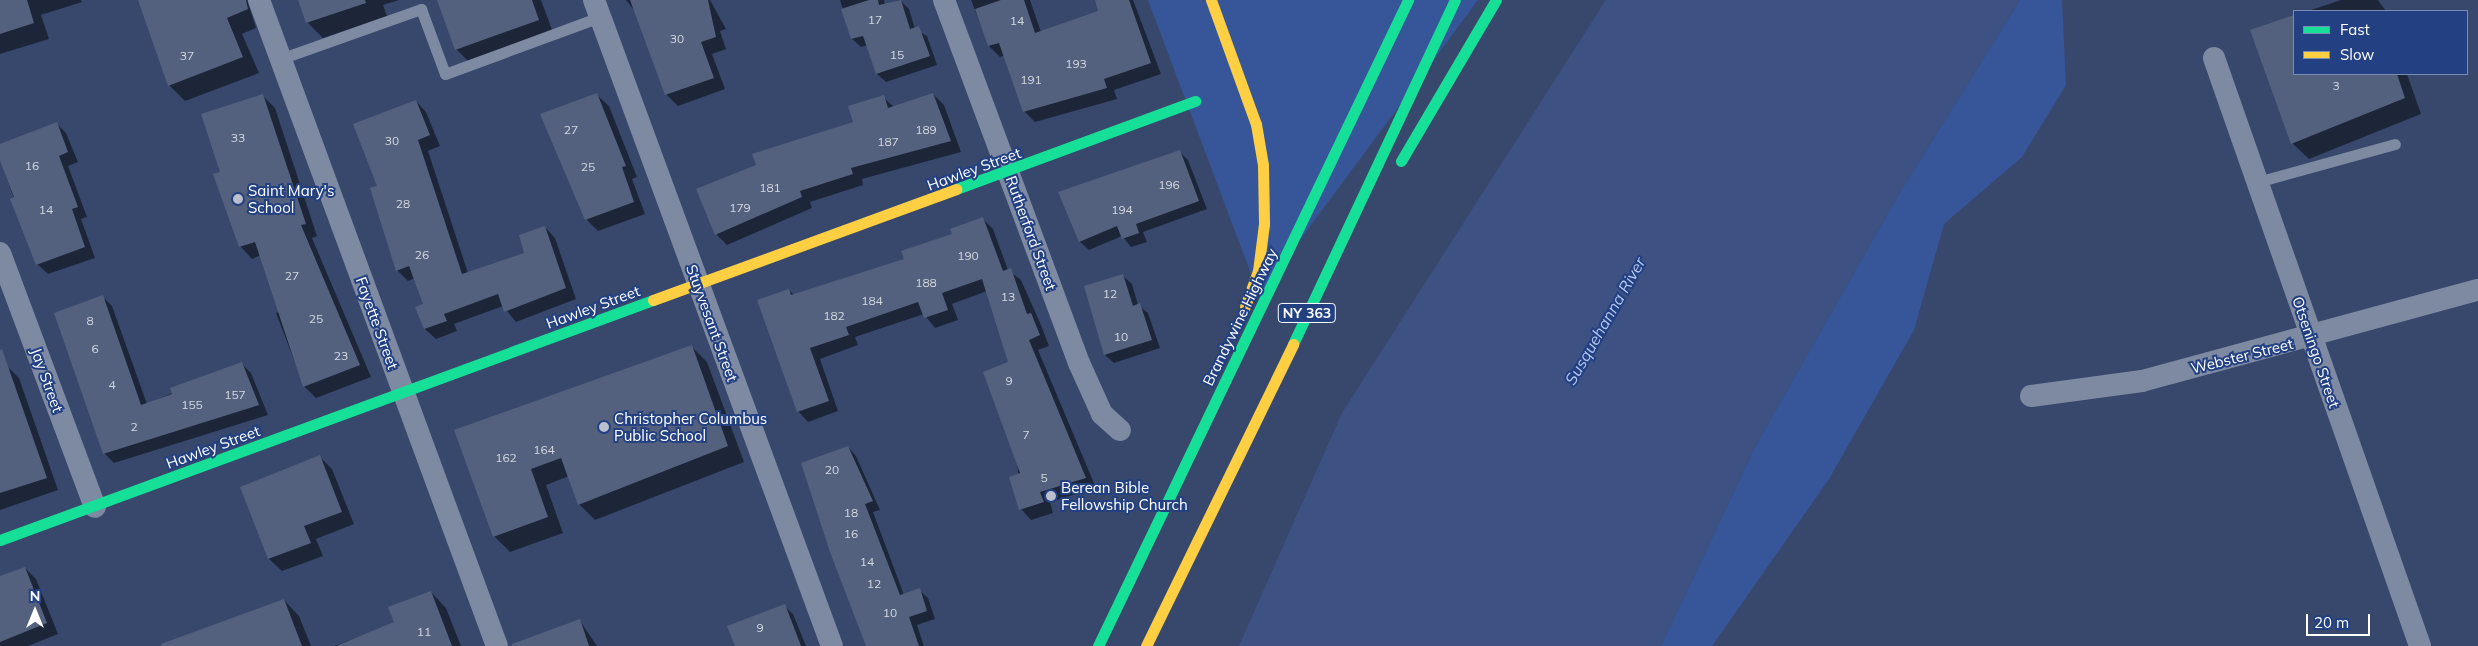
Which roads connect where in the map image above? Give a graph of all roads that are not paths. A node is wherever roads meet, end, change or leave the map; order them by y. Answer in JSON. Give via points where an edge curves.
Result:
{"nodes":[{"id":1,"x":259,"y":0,"type":"edge"},
{"id":2,"x":944,"y":0,"type":"edge"},
{"id":3,"x":1211,"y":0,"type":"edge"},
{"id":4,"x":1408,"y":0,"type":"edge"},
{"id":5,"x":1454,"y":0,"type":"edge"},
{"id":6,"x":1496,"y":0,"type":"edge"},
{"id":7,"x":597,"y":8,"type":"edge"},
{"id":8,"x":2214,"y":58,"type":"dead end"},
{"id":9,"x":280,"y":59,"type":"junction"},
{"id":10,"x":1196,"y":101,"type":"dead end"},
{"id":11,"x":2395,"y":144,"type":"dead end"},
{"id":12,"x":1009,"y":172,"type":"junction"},
{"id":13,"x":1395,"y":172,"type":"dead end"},
{"id":14,"x":2257,"y":182,"type":"junction"},
{"id":15,"x":1374,"y":204,"type":"dead end"},
{"id":16,"x":0,"y":253,"type":"edge"},
{"id":17,"x":698,"y":285,"type":"junction"},
{"id":18,"x":2478,"y":290,"type":"edge"},
{"id":19,"x":1317,"y":293,"type":"junction"},
{"id":20,"x":2311,"y":339,"type":"junction"},
{"id":21,"x":402,"y":392,"type":"junction"},
{"id":22,"x":2031,"y":396,"type":"dead end"},
{"id":23,"x":1120,"y":430,"type":"dead end"},
{"id":24,"x":1193,"y":450,"type":"junction"},
{"id":25,"x":94,"y":507,"type":"junction"},
{"id":26,"x":0,"y":540,"type":"edge"},
{"id":27,"x":1099,"y":643,"type":"edge"},
{"id":28,"x":497,"y":646,"type":"edge"},
{"id":29,"x":832,"y":646,"type":"edge"},
{"id":30,"x":1146,"y":646,"type":"edge"},
{"id":31,"x":2420,"y":646,"type":"edge"}],
"edges":[{"from":1,"to":9,"type":"street","name":"Fayette Street"},
{"from":2,"to":12,"type":"street","name":"Rutherford Street"},
{"from":3,"to":24,"type":"main road","via":[[1256,124],[1263,165],[1264,224],[1258,271]]},
{"from":4,"to":24,"type":"main road","name":"Brandywine Highway","number":"NY 363"},
{"from":5,"to":19,"type":"main road","number":"NY 363","via":[[1423,75]]},
{"from":6,"to":13,"type":"main road","via":[[1441,87]]},
{"from":7,"to":9,"type":"lane","via":[[445,74],[421,9]]},
{"from":7,"to":17,"type":"street","name":"Stuyvesant Street"},
{"from":8,"to":14,"type":"street","name":"Otseningo Street"},
{"from":9,"to":21,"type":"street","name":"Fayette Street"},
{"from":10,"to":12,"type":"main road","name":"Hawley Street"},
{"from":11,"to":14,"type":"lane"},
{"from":12,"to":17,"type":"main road","name":"Hawley Street"},
{"from":12,"to":23,"type":"street","name":"Rutherford Street","via":[[1079,363],[1102,414]]},
{"from":14,"to":20,"type":"street","name":"Otseningo Street"},
{"from":15,"to":19,"type":"main road"},
{"from":16,"to":25,"type":"street","name":"Jay Street"},
{"from":17,"to":21,"type":"main road","name":"Hawley Street"},
{"from":17,"to":29,"type":"street","name":"Stuyvesant Street"},
{"from":18,"to":20,"type":"street","name":"Webster Street"},
{"from":19,"to":30,"type":"main road","number":"NY 363"},
{"from":20,"to":22,"type":"street","name":"Webster Street","via":[[2142,381]]},
{"from":20,"to":31,"type":"street","name":"Otseningo Street"},
{"from":21,"to":25,"type":"main road","name":"Hawley Street"},
{"from":21,"to":28,"type":"street","name":"Fayette Street"},
{"from":24,"to":27,"type":"main road","name":"Brandywine Highway","number":"NY 363"},
{"from":25,"to":26,"type":"main road","name":"Hawley Street"}]}
